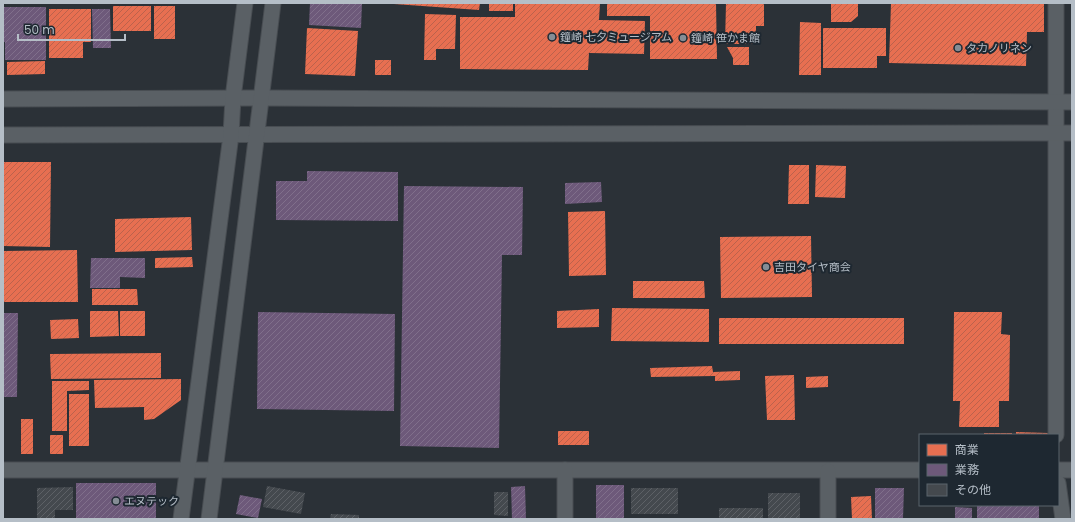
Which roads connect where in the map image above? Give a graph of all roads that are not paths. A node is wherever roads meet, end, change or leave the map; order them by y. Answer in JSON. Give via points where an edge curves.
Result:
{"nodes":[{"id":1,"x":246,"y":3,"type":"edge"},
{"id":2,"x":274,"y":3,"type":"edge"},
{"id":3,"x":1056,"y":3,"type":"edge"},
{"id":4,"x":233,"y":98,"type":"junction"},
{"id":5,"x":261,"y":98,"type":"junction"},
{"id":6,"x":3,"y":99,"type":"edge"},
{"id":7,"x":1056,"y":102,"type":"junction"},
{"id":8,"x":1072,"y":102,"type":"edge"},
{"id":9,"x":1056,"y":132,"type":"junction"},
{"id":10,"x":1072,"y":132,"type":"edge"},
{"id":11,"x":3,"y":135,"type":"edge"},
{"id":12,"x":231,"y":135,"type":"junction"},
{"id":13,"x":258,"y":135,"type":"junction"},
{"id":14,"x":1056,"y":434,"type":"edge"},
{"id":15,"x":3,"y":470,"type":"edge"},
{"id":16,"x":565,"y":470,"type":"junction"},
{"id":17,"x":919,"y":470,"type":"edge"},
{"id":18,"x":1059,"y":470,"type":"edge"},
{"id":19,"x":1072,"y":470,"type":"edge"},
{"id":20,"x":186,"y":471,"type":"junction"},
{"id":21,"x":214,"y":471,"type":"junction"},
{"id":22,"x":828,"y":471,"type":"junction"},
{"id":23,"x":1059,"y":490,"type":"edge"},
{"id":24,"x":180,"y":519,"type":"edge"},
{"id":25,"x":208,"y":519,"type":"edge"},
{"id":26,"x":565,"y":519,"type":"edge"},
{"id":27,"x":828,"y":519,"type":"edge"},
{"id":28,"x":1063,"y":519,"type":"edge"}],
"edges":[{"from":1,"to":4,"type":"street"},
{"from":2,"to":5,"type":"street"},
{"from":3,"to":7,"type":"street"},
{"from":4,"to":5,"type":"street"},
{"from":4,"to":6,"type":"street"},
{"from":4,"to":12,"type":"street"},
{"from":5,"to":7,"type":"street"},
{"from":5,"to":13,"type":"street"},
{"from":7,"to":8,"type":"street"},
{"from":7,"to":9,"type":"street"},
{"from":9,"to":10,"type":"street"},
{"from":9,"to":13,"type":"street"},
{"from":9,"to":14,"type":"street"},
{"from":11,"to":12,"type":"street"},
{"from":12,"to":13,"type":"street"},
{"from":12,"to":20,"type":"street"},
{"from":13,"to":21,"type":"street"},
{"from":15,"to":20,"type":"street"},
{"from":16,"to":21,"type":"street"},
{"from":16,"to":22,"type":"street"},
{"from":16,"to":26,"type":"street"},
{"from":17,"to":22,"type":"street"},
{"from":18,"to":19,"type":"street"},
{"from":20,"to":21,"type":"street"},
{"from":20,"to":24,"type":"street"},
{"from":21,"to":25,"type":"street"},
{"from":22,"to":27,"type":"street"},
{"from":23,"to":28,"type":"street"}]}
